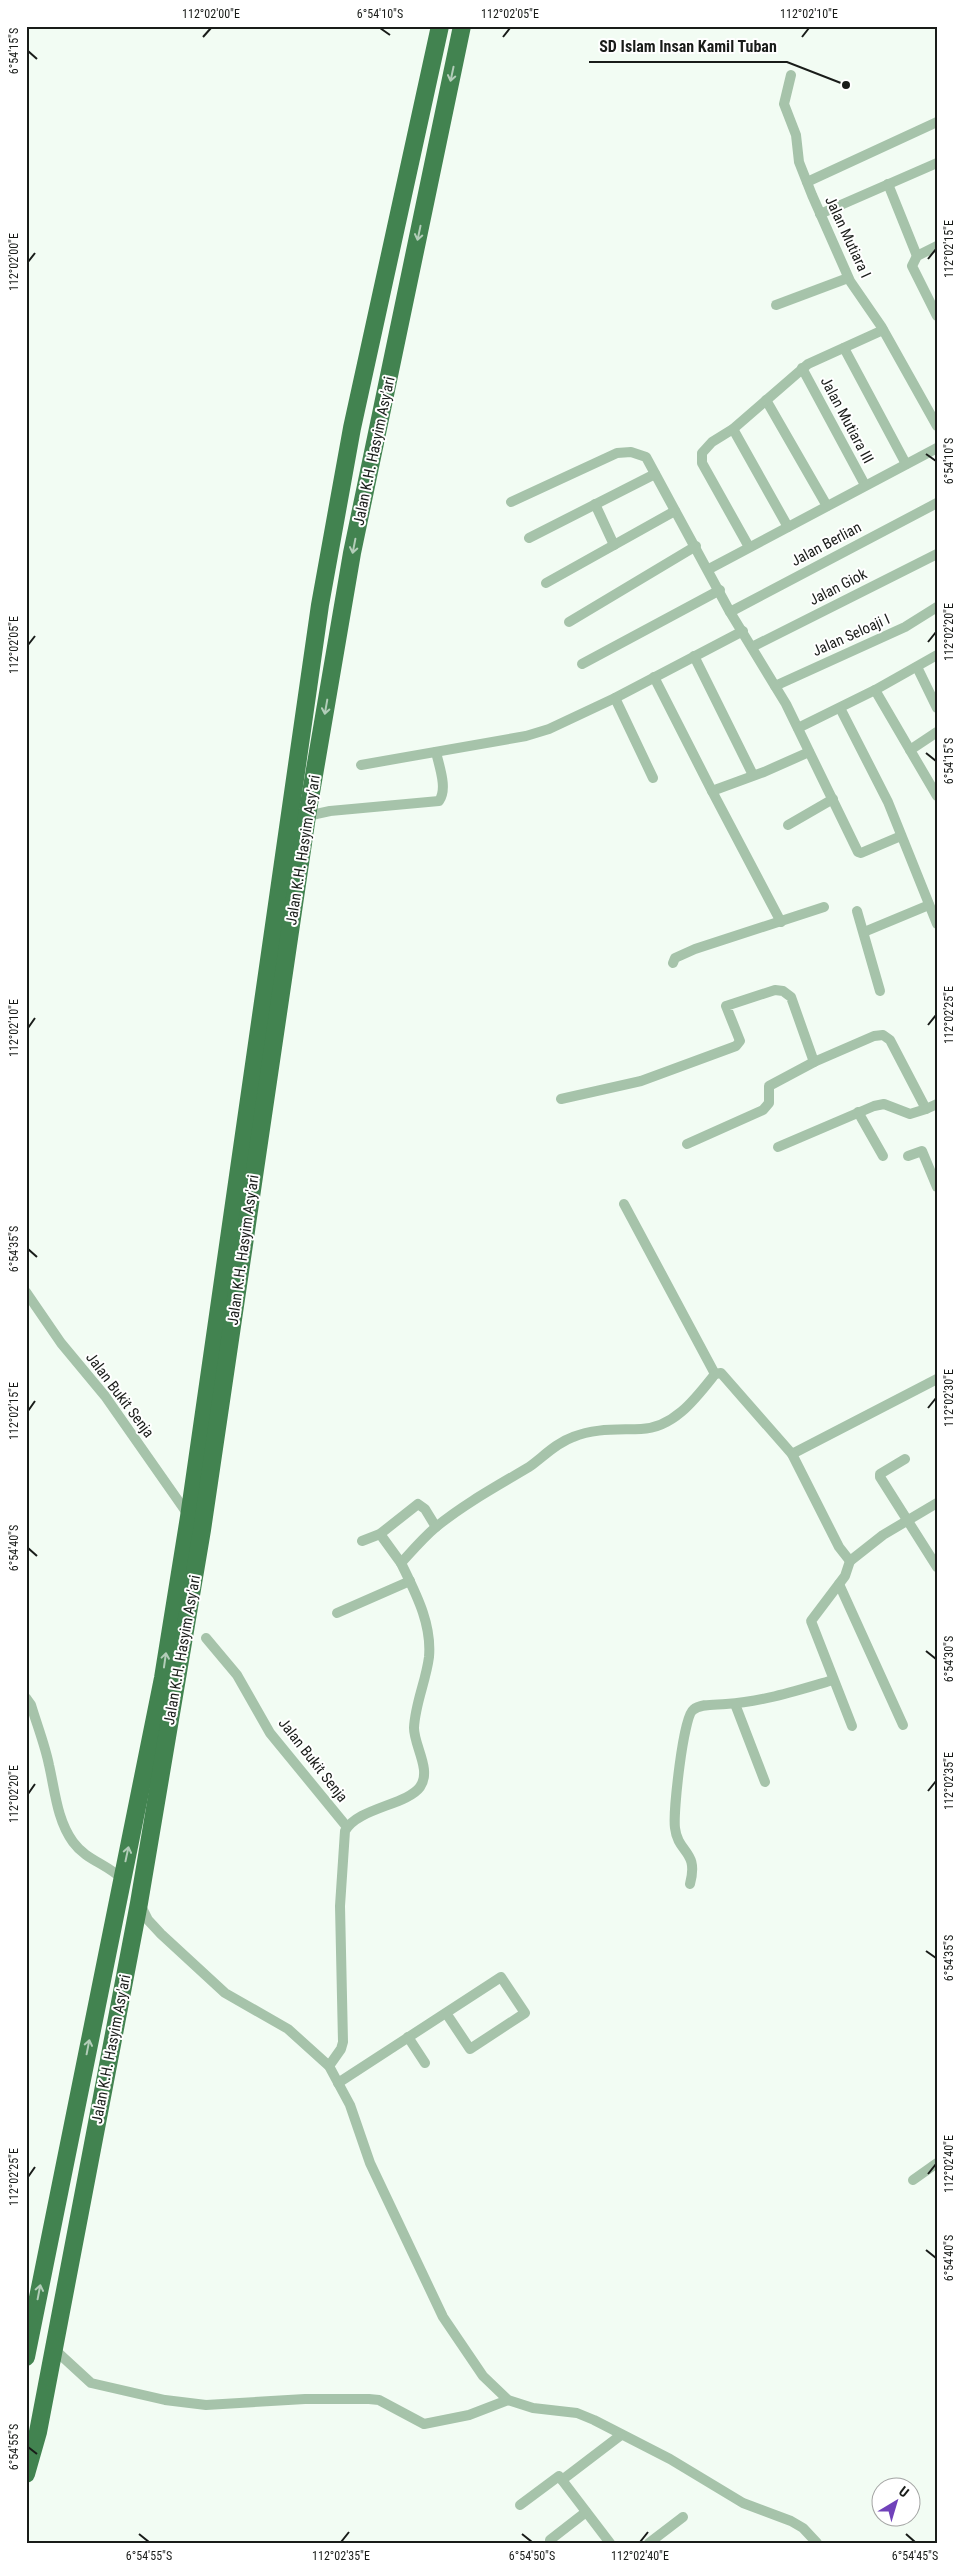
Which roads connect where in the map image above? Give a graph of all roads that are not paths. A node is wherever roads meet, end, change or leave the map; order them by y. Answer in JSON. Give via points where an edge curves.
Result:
{"nodes":[{"id":1,"x":440,"y":26,"type":"edge"},
{"id":2,"x":462,"y":26,"type":"edge"},
{"id":3,"x":791,"y":75,"type":"dead end"},
{"id":4,"x":937,"y":122,"type":"edge"},
{"id":5,"x":937,"y":163,"type":"edge"},
{"id":6,"x":807,"y":182,"type":"junction"},
{"id":7,"x":888,"y":184,"type":"junction"},
{"id":8,"x":820,"y":214,"type":"junction"},
{"id":9,"x":937,"y":246,"type":"edge"},
{"id":10,"x":917,"y":256,"type":"junction"},
{"id":11,"x":848,"y":278,"type":"junction"},
{"id":12,"x":776,"y":305,"type":"dead end"},
{"id":13,"x":937,"y":316,"type":"edge"},
{"id":14,"x":883,"y":330,"type":"junction"},
{"id":15,"x":844,"y":348,"type":"junction"},
{"id":16,"x":802,"y":368,"type":"junction"},
{"id":17,"x":766,"y":400,"type":"junction"},
{"id":18,"x":937,"y":426,"type":"edge"},
{"id":19,"x":733,"y":429,"type":"junction"},
{"id":20,"x":937,"y":448,"type":"edge"},
{"id":21,"x":906,"y":464,"type":"junction"},
{"id":22,"x":656,"y":474,"type":"junction"},
{"id":23,"x":865,"y":485,"type":"junction"},
{"id":24,"x":511,"y":502,"type":"dead end"},
{"id":25,"x":937,"y":503,"type":"edge"},
{"id":26,"x":595,"y":504,"type":"junction"},
{"id":27,"x":827,"y":506,"type":"junction"},
{"id":28,"x":675,"y":511,"type":"junction"},
{"id":29,"x":788,"y":526,"type":"junction"},
{"id":30,"x":528,"y":538,"type":"dead end"},
{"id":31,"x":614,"y":545,"type":"junction"},
{"id":32,"x":696,"y":546,"type":"junction"},
{"id":33,"x":749,"y":547,"type":"junction"},
{"id":34,"x":937,"y":554,"type":"edge"},
{"id":35,"x":709,"y":569,"type":"junction"},
{"id":36,"x":546,"y":583,"type":"dead end"},
{"id":37,"x":720,"y":590,"type":"junction"},
{"id":38,"x":937,"y":607,"type":"edge"},
{"id":39,"x":730,"y":612,"type":"junction"},
{"id":40,"x":569,"y":622,"type":"dead end"},
{"id":41,"x":742,"y":631,"type":"junction"},
{"id":42,"x":752,"y":646,"type":"junction"},
{"id":43,"x":937,"y":655,"type":"edge"},
{"id":44,"x":694,"y":656,"type":"junction"},
{"id":45,"x":582,"y":664,"type":"dead end"},
{"id":46,"x":917,"y":667,"type":"junction"},
{"id":47,"x":654,"y":677,"type":"junction"},
{"id":48,"x":775,"y":686,"type":"junction"},
{"id":49,"x":875,"y":690,"type":"junction"},
{"id":50,"x":614,"y":698,"type":"junction"},
{"id":51,"x":840,"y":708,"type":"junction"},
{"id":52,"x":937,"y":708,"type":"edge"},
{"id":53,"x":798,"y":728,"type":"junction"},
{"id":54,"x":937,"y":732,"type":"edge"},
{"id":55,"x":910,"y":750,"type":"junction"},
{"id":56,"x":436,"y":752,"type":"junction"},
{"id":57,"x":809,"y":752,"type":"junction"},
{"id":58,"x":361,"y":765,"type":"dead end"},
{"id":59,"x":753,"y":775,"type":"junction"},
{"id":60,"x":653,"y":778,"type":"dead end"},
{"id":61,"x":712,"y":791,"type":"junction"},
{"id":62,"x":937,"y":796,"type":"edge"},
{"id":63,"x":833,"y":799,"type":"junction"},
{"id":64,"x":307,"y":816,"type":"junction"},
{"id":65,"x":788,"y":825,"type":"dead end"},
{"id":66,"x":901,"y":836,"type":"junction"},
{"id":67,"x":929,"y":905,"type":"junction"},
{"id":68,"x":824,"y":907,"type":"dead end"},
{"id":69,"x":857,"y":911,"type":"dead end"},
{"id":70,"x":781,"y":922,"type":"junction"},
{"id":71,"x":937,"y":924,"type":"edge"},
{"id":72,"x":864,"y":932,"type":"junction"},
{"id":73,"x":673,"y":963,"type":"dead end"},
{"id":74,"x":880,"y":991,"type":"dead end"},
{"id":75,"x":814,"y":1062,"type":"junction"},
{"id":76,"x":561,"y":1099,"type":"dead end"},
{"id":77,"x":937,"y":1104,"type":"edge"},
{"id":78,"x":926,"y":1109,"type":"junction"},
{"id":79,"x":858,"y":1112,"type":"junction"},
{"id":80,"x":687,"y":1144,"type":"dead end"},
{"id":81,"x":778,"y":1147,"type":"dead end"},
{"id":82,"x":883,"y":1156,"type":"dead end"},
{"id":83,"x":908,"y":1156,"type":"dead end"},
{"id":84,"x":937,"y":1187,"type":"edge"},
{"id":85,"x":624,"y":1204,"type":"dead end"},
{"id":86,"x":26,"y":1292,"type":"edge"},
{"id":87,"x":715,"y":1374,"type":"junction"},
{"id":88,"x":937,"y":1379,"type":"edge"},
{"id":89,"x":792,"y":1454,"type":"junction"},
{"id":90,"x":905,"y":1459,"type":"dead end"},
{"id":91,"x":937,"y":1503,"type":"edge"},
{"id":92,"x":189,"y":1516,"type":"junction"},
{"id":93,"x":908,"y":1519,"type":"junction"},
{"id":94,"x":436,"y":1528,"type":"junction"},
{"id":95,"x":380,"y":1534,"type":"junction"},
{"id":96,"x":362,"y":1541,"type":"dead end"},
{"id":97,"x":850,"y":1561,"type":"junction"},
{"id":98,"x":401,"y":1563,"type":"junction"},
{"id":99,"x":937,"y":1567,"type":"edge"},
{"id":100,"x":410,"y":1581,"type":"junction"},
{"id":101,"x":839,"y":1584,"type":"junction"},
{"id":102,"x":337,"y":1613,"type":"dead end"},
{"id":103,"x":206,"y":1638,"type":"dead end"},
{"id":104,"x":833,"y":1680,"type":"junction"},
{"id":105,"x":26,"y":1698,"type":"edge"},
{"id":106,"x":735,"y":1704,"type":"junction"},
{"id":107,"x":903,"y":1725,"type":"dead end"},
{"id":108,"x":852,"y":1726,"type":"dead end"},
{"id":109,"x":765,"y":1782,"type":"dead end"},
{"id":110,"x":347,"y":1827,"type":"junction"},
{"id":111,"x":122,"y":1879,"type":"junction"},
{"id":112,"x":690,"y":1884,"type":"dead end"},
{"id":113,"x":140,"y":1903,"type":"junction"},
{"id":114,"x":446,"y":2013,"type":"junction"},
{"id":115,"x":408,"y":2037,"type":"junction"},
{"id":116,"x":109,"y":2063,"type":"junction"},
{"id":117,"x":425,"y":2063,"type":"dead end"},
{"id":118,"x":328,"y":2066,"type":"junction"},
{"id":119,"x":338,"y":2083,"type":"junction"},
{"id":120,"x":937,"y":2163,"type":"edge"},
{"id":121,"x":64,"y":2169,"type":"junction"},
{"id":122,"x":914,"y":2180,"type":"dead end"},
{"id":123,"x":82,"y":2204,"type":"junction"},
{"id":124,"x":33,"y":2323,"type":"junction"},
{"id":125,"x":27,"y":2348,"type":"edge"},
{"id":126,"x":54,"y":2349,"type":"junction"},
{"id":127,"x":508,"y":2400,"type":"junction"},
{"id":128,"x":621,"y":2435,"type":"junction"},
{"id":129,"x":26,"y":2474,"type":"edge"},
{"id":130,"x":562,"y":2480,"type":"junction"},
{"id":131,"x":520,"y":2505,"type":"dead end"},
{"id":132,"x":586,"y":2512,"type":"junction"},
{"id":133,"x":683,"y":2517,"type":"dead end"},
{"id":134,"x":550,"y":2540,"type":"dead end"},
{"id":135,"x":610,"y":2543,"type":"edge"},
{"id":136,"x":649,"y":2543,"type":"edge"},
{"id":137,"x":817,"y":2543,"type":"edge"}],
"edges":[{"from":1,"to":92,"type":"highway","name":"Jalan K.H. Hasyim Asy'ari","via":[[352,428],[320,605]]},
{"from":2,"to":64,"type":"highway","name":"Jalan K.H. Hasyim Asy'ari","one_way":true,"via":[[352,553]]},
{"from":3,"to":6,"type":"street","name":"Jalan Mutiara I","via":[[784,104],[795,132],[798,158]]},
{"from":4,"to":6,"type":"street"},
{"from":5,"to":7,"type":"street"},
{"from":6,"to":8,"type":"street","name":"Jalan Mutiara I"},
{"from":7,"to":8,"type":"street"},
{"from":7,"to":10,"type":"street"},
{"from":8,"to":11,"type":"street","name":"Jalan Mutiara I"},
{"from":9,"to":10,"type":"street"},
{"from":10,"to":13,"type":"street","via":[[913,261],[914,273]]},
{"from":11,"to":12,"type":"street"},
{"from":11,"to":14,"type":"street","name":"Jalan Mutiara I"},
{"from":14,"to":15,"type":"street"},
{"from":14,"to":18,"type":"street","name":"Jalan Mutiara I"},
{"from":15,"to":16,"type":"street"},
{"from":15,"to":21,"type":"street"},
{"from":16,"to":17,"type":"street"},
{"from":16,"to":23,"type":"street","name":"Jalan Mutiara III"},
{"from":17,"to":19,"type":"street"},
{"from":17,"to":27,"type":"street"},
{"from":19,"to":29,"type":"street"},
{"from":19,"to":33,"type":"street","via":[[712,442],[700,457]]},
{"from":20,"to":21,"type":"street"},
{"from":21,"to":23,"type":"street"},
{"from":22,"to":24,"type":"street","via":[[646,457],[617,453]]},
{"from":22,"to":26,"type":"street"},
{"from":22,"to":28,"type":"street"},
{"from":23,"to":27,"type":"street"},
{"from":25,"to":39,"type":"street","name":"Jalan Berlian"},
{"from":26,"to":30,"type":"street"},
{"from":26,"to":31,"type":"street"},
{"from":27,"to":29,"type":"street"},
{"from":28,"to":31,"type":"street"},
{"from":28,"to":32,"type":"street"},
{"from":29,"to":33,"type":"street"},
{"from":31,"to":36,"type":"street"},
{"from":32,"to":35,"type":"street"},
{"from":32,"to":40,"type":"street"},
{"from":33,"to":35,"type":"street"},
{"from":34,"to":42,"type":"street","name":"Jalan Giok"},
{"from":35,"to":37,"type":"street"},
{"from":37,"to":39,"type":"street"},
{"from":37,"to":45,"type":"street"},
{"from":38,"to":48,"type":"street","name":"Jalan Seloaji I","via":[[914,623]]},
{"from":39,"to":41,"type":"street"},
{"from":41,"to":42,"type":"street"},
{"from":41,"to":44,"type":"street"},
{"from":42,"to":48,"type":"street"},
{"from":43,"to":46,"type":"street"},
{"from":44,"to":47,"type":"street"},
{"from":44,"to":59,"type":"street"},
{"from":46,"to":49,"type":"street"},
{"from":46,"to":52,"type":"street"},
{"from":47,"to":50,"type":"street"},
{"from":47,"to":61,"type":"street"},
{"from":48,"to":53,"type":"street"},
{"from":49,"to":51,"type":"street"},
{"from":49,"to":55,"type":"street"},
{"from":50,"to":56,"type":"street","via":[[549,729],[526,736]]},
{"from":50,"to":60,"type":"street"},
{"from":51,"to":53,"type":"street"},
{"from":51,"to":66,"type":"street","via":[[888,802]]},
{"from":53,"to":57,"type":"street"},
{"from":54,"to":55,"type":"street"},
{"from":55,"to":62,"type":"street"},
{"from":56,"to":58,"type":"street"},
{"from":56,"to":64,"type":"street","via":[[443,783],[443,796],[439,801]]},
{"from":57,"to":59,"type":"street"},
{"from":57,"to":63,"type":"street"},
{"from":59,"to":61,"type":"street"},
{"from":61,"to":70,"type":"street"},
{"from":63,"to":65,"type":"street"},
{"from":63,"to":66,"type":"street","via":[[858,852]]},
{"from":64,"to":113,"type":"highway","name":"Jalan K.H. Hasyim Asy'ari","via":[[202,1530]]},
{"from":66,"to":67,"type":"street"},
{"from":67,"to":71,"type":"street"},
{"from":67,"to":72,"type":"street"},
{"from":68,"to":70,"type":"street"},
{"from":69,"to":72,"type":"street"},
{"from":70,"to":73,"type":"street","via":[[694,949],[675,958]]},
{"from":72,"to":74,"type":"street"},
{"from":75,"to":76,"type":"street","via":[[791,997],[775,990],[726,1006],[740,1041],[736,1046],[641,1081]]},
{"from":75,"to":78,"type":"street","via":[[883,1035],[890,1040]]},
{"from":75,"to":80,"type":"street","via":[[769,1086],[769,1105],[762,1110]]},
{"from":77,"to":78,"type":"street"},
{"from":78,"to":79,"type":"street","via":[[910,1114],[884,1104]]},
{"from":79,"to":81,"type":"street"},
{"from":79,"to":82,"type":"street"},
{"from":83,"to":84,"type":"street","via":[[922,1151]]},
{"from":85,"to":87,"type":"street"},
{"from":86,"to":92,"type":"street","name":"Jalan Bukit Senja","via":[[60,1343],[105,1396]]},
{"from":87,"to":89,"type":"street","via":[[724,1374]]},
{"from":87,"to":94,"type":"street","via":[[682,1411],[659,1426],[612,1428],[573,1437]]},
{"from":88,"to":89,"type":"street"},
{"from":89,"to":97,"type":"street","via":[[839,1547]]},
{"from":90,"to":93,"type":"street","via":[[879,1475]]},
{"from":91,"to":93,"type":"street"},
{"from":111,"to":92,"type":"highway","name":"Jalan K.H. Hasyim Asy'ari","one_way":true,"via":[[155,1723]]},
{"from":93,"to":97,"type":"street"},
{"from":93,"to":99,"type":"street"},
{"from":94,"to":95,"type":"street","via":[[420,1504]]},
{"from":94,"to":98,"type":"street"},
{"from":95,"to":96,"type":"street"},
{"from":95,"to":98,"type":"street"},
{"from":97,"to":101,"type":"street","via":[[846,1576]]},
{"from":98,"to":100,"type":"street"},
{"from":100,"to":102,"type":"street"},
{"from":100,"to":110,"type":"street","via":[[429,1640],[414,1730],[422,1757],[421,1786]]},
{"from":101,"to":104,"type":"street","via":[[811,1621]]},
{"from":101,"to":107,"type":"street"},
{"from":103,"to":110,"type":"street","name":"Jalan Bukit Senja","via":[[237,1675],[270,1733]]},
{"from":104,"to":106,"type":"street"},
{"from":104,"to":108,"type":"street"},
{"from":105,"to":111,"type":"street","via":[[32,1705],[65,1829],[87,1857],[116,1872]]},
{"from":106,"to":109,"type":"street"},
{"from":106,"to":112,"type":"street","via":[[701,1706],[687,1717],[675,1822],[677,1835],[693,1866]]},
{"from":110,"to":118,"type":"street","via":[[340,1906],[343,2042]]},
{"from":121,"to":111,"type":"highway","name":"Jalan K.H. Hasyim Asy'ari","one_way":true},
{"from":113,"to":116,"type":"highway","name":"Jalan K.H. Hasyim Asy'ari"},
{"from":113,"to":118,"type":"street","via":[[160,1934],[225,1993],[288,2029]]},
{"from":114,"to":114,"type":"street","via":[[501,1977],[525,2013],[470,2049]]},
{"from":114,"to":115,"type":"street"},
{"from":115,"to":117,"type":"street"},
{"from":115,"to":119,"type":"street"},
{"from":116,"to":121,"type":"highway","via":[[94,2078],[74,2177],[67,2177]]},
{"from":116,"to":123,"type":"highway","name":"Jalan K.H. Hasyim Asy'ari"},
{"from":118,"to":119,"type":"street"},
{"from":119,"to":127,"type":"street","via":[[350,2105],[380,2183],[443,2317],[483,2376]]},
{"from":120,"to":122,"type":"street"},
{"from":124,"to":121,"type":"highway","name":"Jalan K.H. Hasyim Asy'ari","one_way":true},
{"from":123,"to":124,"type":"highway","via":[[80,2192],[74,2191],[50,2304],[44,2315]]},
{"from":123,"to":126,"type":"highway","name":"Jalan K.H. Hasyim Asy'ari"},
{"from":124,"to":125,"type":"highway","name":"Jalan K.H. Hasyim Asy'ari"},
{"from":126,"to":127,"type":"street","via":[[93,2384],[165,2400],[206,2405],[369,2398],[384,2402],[424,2424],[469,2415]]},
{"from":126,"to":129,"type":"highway","name":"Jalan K.H. Hasyim Asy'ari","via":[[38,2432]]},
{"from":127,"to":128,"type":"street","via":[[533,2408],[577,2413]]},
{"from":128,"to":130,"type":"street"},
{"from":128,"to":137,"type":"street","via":[[670,2459],[743,2502],[791,2521]]},
{"from":130,"to":131,"type":"street","via":[[559,2476]]},
{"from":130,"to":132,"type":"street"},
{"from":132,"to":134,"type":"street"},
{"from":132,"to":135,"type":"street"},
{"from":133,"to":136,"type":"street"}]}
